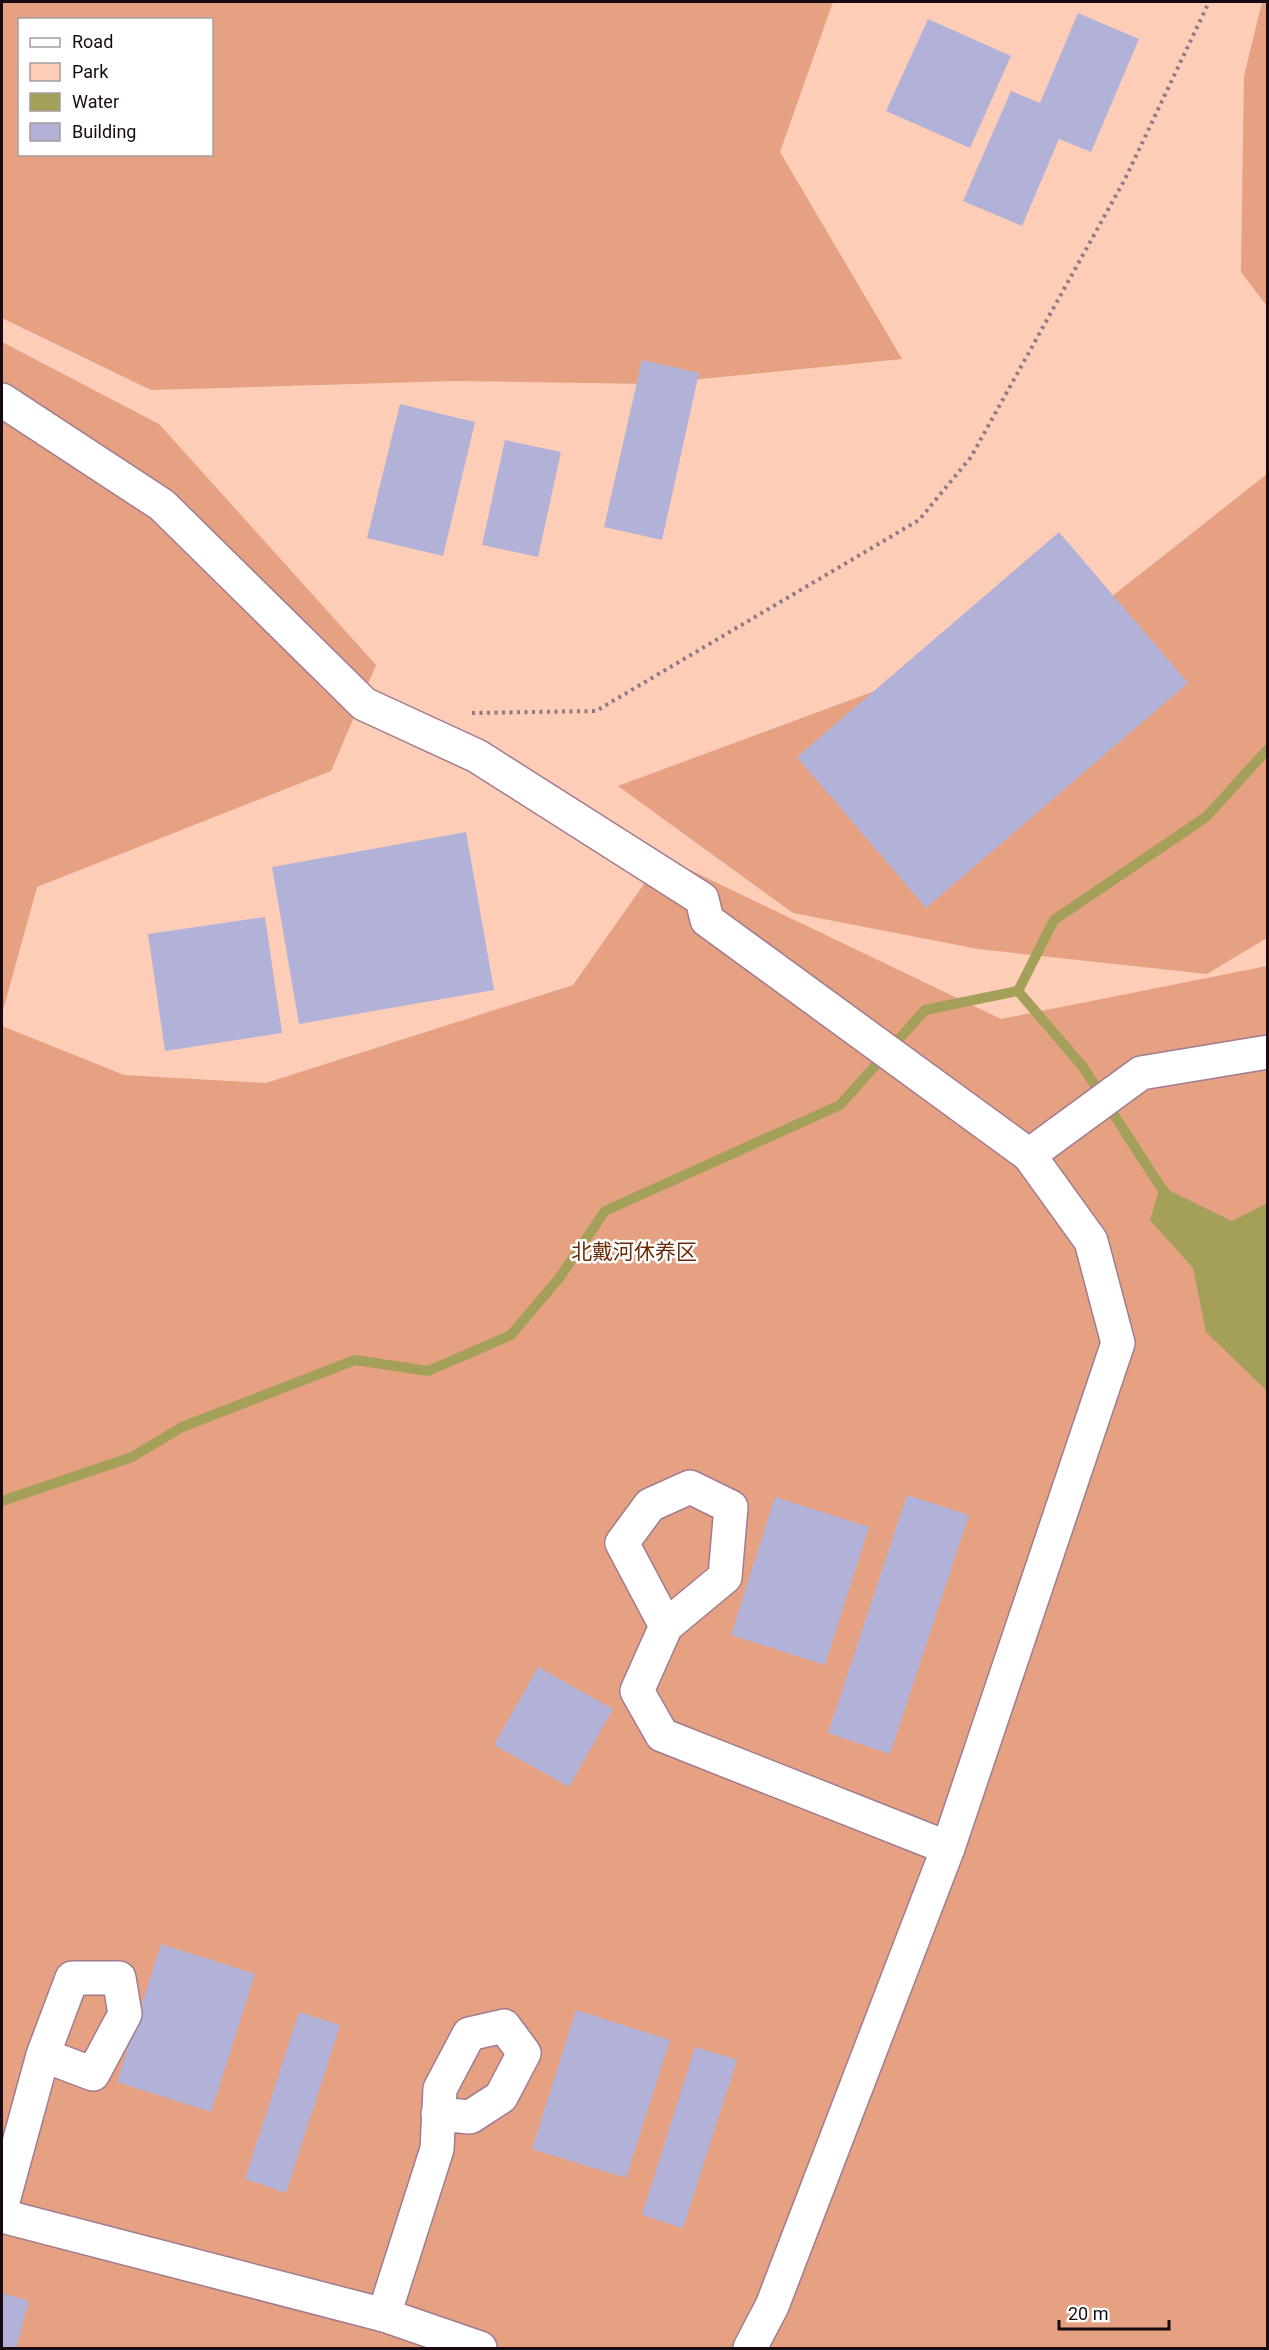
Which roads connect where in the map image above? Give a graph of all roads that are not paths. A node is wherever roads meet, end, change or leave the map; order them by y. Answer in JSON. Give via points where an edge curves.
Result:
{"nodes":[{"id":1,"x":2,"y":400,"type":"edge"},
{"id":2,"x":1268,"y":1052,"type":"edge"},
{"id":3,"x":1029,"y":1155,"type":"junction"},
{"id":4,"x":666,"y":1626,"type":"dead end"},
{"id":5,"x":948,"y":1848,"type":"junction"},
{"id":6,"x":44,"y":2055,"type":"dead end"},
{"id":7,"x":438,"y":2114,"type":"dead end"},
{"id":8,"x":2,"y":2205,"type":"edge"},
{"id":9,"x":2,"y":2216,"type":"edge"},
{"id":10,"x":384,"y":2315,"type":"junction"},
{"id":11,"x":480,"y":2349,"type":"edge"},
{"id":12,"x":750,"y":2349,"type":"edge"}],
"edges":[{"from":1,"to":3,"type":"street","via":[[162,505],[364,704],[477,756],[702,899],[707,920]]},
{"from":2,"to":3,"type":"street","via":[[1141,1073]]},
{"from":3,"to":5,"type":"street","via":[[1091,1241],[1118,1343]]},
{"from":4,"to":5,"type":"street","via":[[637,1691],[662,1735]]},
{"from":5,"to":12,"type":"street","via":[[772,2306]]},
{"from":6,"to":8,"type":"street"},
{"from":7,"to":10,"type":"street","via":[[437,2149]]},
{"from":9,"to":10,"type":"street"},
{"from":10,"to":11,"type":"street"}]}
